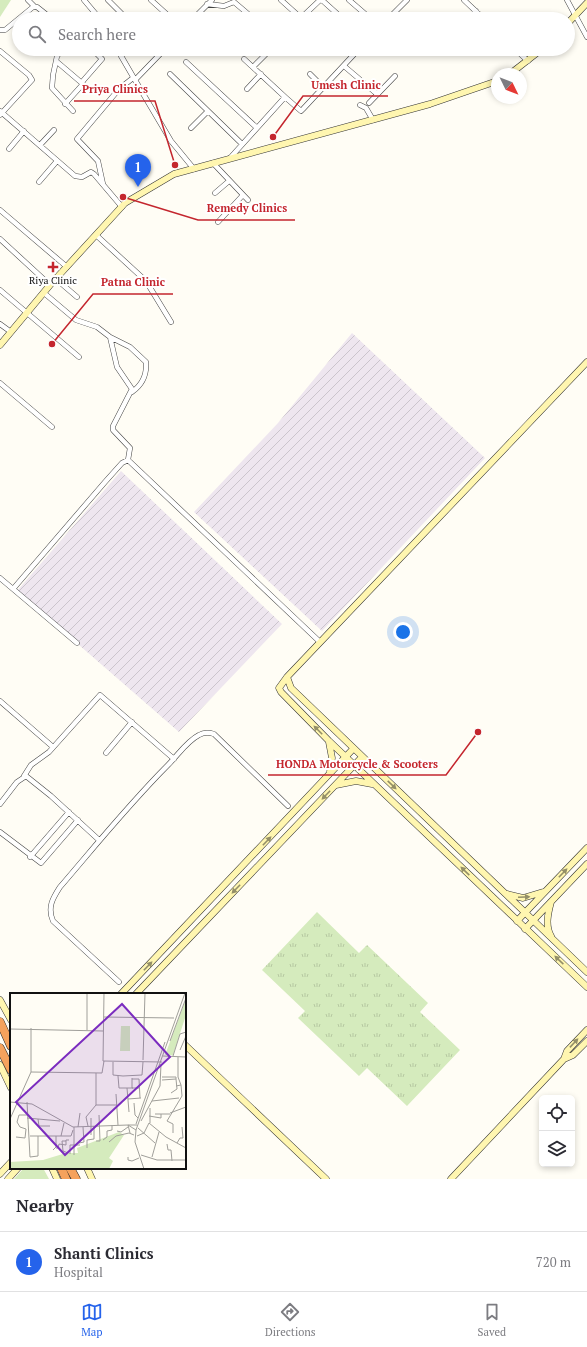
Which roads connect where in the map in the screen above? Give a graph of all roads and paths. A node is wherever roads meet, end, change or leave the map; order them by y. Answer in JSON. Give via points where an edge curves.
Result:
{"nodes":[{"id":1,"x":28,"y":0,"type":"edge"},
{"id":2,"x":84,"y":0,"type":"edge"},
{"id":3,"x":108,"y":0,"type":"edge"},
{"id":4,"x":151,"y":0,"type":"edge"},
{"id":5,"x":212,"y":0,"type":"edge"},
{"id":6,"x":281,"y":0,"type":"edge"},
{"id":7,"x":349,"y":0,"type":"edge"},
{"id":8,"x":406,"y":0,"type":"edge"},
{"id":9,"x":464,"y":0,"type":"edge"},
{"id":10,"x":567,"y":0,"type":"edge"},
{"id":11,"x":587,"y":3,"type":"edge"},
{"id":12,"x":208,"y":4,"type":"junction"},
{"id":13,"x":35,"y":7,"type":"junction"},
{"id":14,"x":476,"y":11,"type":"edge"},
{"id":15,"x":26,"y":12,"type":"edge"},
{"id":16,"x":42,"y":12,"type":"edge"},
{"id":17,"x":94,"y":12,"type":"edge"},
{"id":18,"x":120,"y":12,"type":"edge"},
{"id":19,"x":164,"y":12,"type":"edge"},
{"id":20,"x":200,"y":12,"type":"edge"},
{"id":21,"x":246,"y":12,"type":"edge"},
{"id":22,"x":293,"y":12,"type":"edge"},
{"id":23,"x":307,"y":12,"type":"edge"},
{"id":24,"x":335,"y":12,"type":"edge"},
{"id":25,"x":363,"y":12,"type":"edge"},
{"id":26,"x":395,"y":12,"type":"edge"},
{"id":27,"x":574,"y":12,"type":"edge"},
{"id":28,"x":576,"y":15,"type":"joint"},
{"id":29,"x":12,"y":25,"type":"edge"},
{"id":30,"x":0,"y":30,"type":"edge"},
{"id":31,"x":587,"y":37,"type":"edge"},
{"id":32,"x":0,"y":51,"type":"edge"},
{"id":33,"x":57,"y":56,"type":"edge"},
{"id":34,"x":99,"y":56,"type":"edge"},
{"id":35,"x":121,"y":56,"type":"edge"},
{"id":36,"x":159,"y":56,"type":"edge"},
{"id":37,"x":264,"y":56,"type":"edge"},
{"id":38,"x":353,"y":56,"type":"edge"},
{"id":39,"x":523,"y":56,"type":"edge"},
{"id":40,"x":534,"y":56,"type":"edge"},
{"id":41,"x":244,"y":59,"type":"dead end"},
{"id":42,"x":56,"y":61,"type":"junction"},
{"id":43,"x":528,"y":61,"type":"junction"},
{"id":44,"x":186,"y":62,"type":"dead end"},
{"id":45,"x":344,"y":66,"type":"junction"},
{"id":46,"x":253,"y":67,"type":"junction"},
{"id":47,"x":518,"y":68,"type":"edge"},
{"id":48,"x":170,"y":74,"type":"dead end"},
{"id":49,"x":260,"y":74,"type":"junction"},
{"id":50,"x":311,"y":74,"type":"dead end"},
{"id":51,"x":395,"y":76,"type":"dead end"},
{"id":52,"x":134,"y":80,"type":"junction"},
{"id":53,"x":82,"y":82,"type":"junction"},
{"id":54,"x":491,"y":83,"type":"edge"},
{"id":55,"x":324,"y":86,"type":"junction"},
{"id":56,"x":247,"y":89,"type":"dead end"},
{"id":57,"x":377,"y":94,"type":"junction"},
{"id":58,"x":285,"y":97,"type":"junction"},
{"id":59,"x":369,"y":103,"type":"dead end"},
{"id":60,"x":65,"y":104,"type":"junction"},
{"id":61,"x":360,"y":105,"type":"dead end"},
{"id":62,"x":73,"y":111,"type":"dead end"},
{"id":63,"x":208,"y":111,"type":"junction"},
{"id":64,"x":1,"y":112,"type":"edge"},
{"id":65,"x":373,"y":120,"type":"junction"},
{"id":66,"x":256,"y":127,"type":"junction"},
{"id":67,"x":190,"y":128,"type":"dead end"},
{"id":68,"x":54,"y":130,"type":"dead end"},
{"id":69,"x":24,"y":131,"type":"junction"},
{"id":70,"x":242,"y":144,"type":"junction"},
{"id":71,"x":40,"y":145,"type":"junction"},
{"id":72,"x":8,"y":149,"type":"dead end"},
{"id":73,"x":230,"y":158,"type":"junction"},
{"id":74,"x":57,"y":161,"type":"junction"},
{"id":75,"x":213,"y":163,"type":"junction"},
{"id":76,"x":194,"y":169,"type":"junction"},
{"id":77,"x":229,"y":181,"type":"junction"},
{"id":78,"x":39,"y":182,"type":"dead end"},
{"id":79,"x":104,"y":185,"type":"junction"},
{"id":80,"x":215,"y":193,"type":"dead end"},
{"id":81,"x":243,"y":195,"type":"junction"},
{"id":82,"x":248,"y":200,"type":"dead end"},
{"id":83,"x":122,"y":207,"type":"junction"},
{"id":84,"x":0,"y":210,"type":"edge"},
{"id":85,"x":218,"y":222,"type":"dead end"},
{"id":86,"x":96,"y":235,"type":"junction"},
{"id":87,"x":0,"y":239,"type":"edge"},
{"id":88,"x":67,"y":267,"type":"junction"},
{"id":89,"x":56,"y":279,"type":"junction"},
{"id":90,"x":50,"y":286,"type":"junction"},
{"id":91,"x":0,"y":290,"type":"edge"},
{"id":92,"x":44,"y":293,"type":"junction"},
{"id":93,"x":78,"y":297,"type":"dead end"},
{"id":94,"x":28,"y":312,"type":"junction"},
{"id":95,"x":171,"y":322,"type":"dead end"},
{"id":96,"x":0,"y":324,"type":"edge"},
{"id":97,"x":11,"y":332,"type":"junction"},
{"id":98,"x":110,"y":337,"type":"junction"},
{"id":99,"x":0,"y":345,"type":"edge"},
{"id":100,"x":79,"y":357,"type":"dead end"},
{"id":101,"x":587,"y":362,"type":"edge"},
{"id":102,"x":0,"y":383,"type":"edge"},
{"id":103,"x":132,"y":392,"type":"junction"},
{"id":104,"x":52,"y":427,"type":"dead end"},
{"id":105,"x":128,"y":460,"type":"junction"},
{"id":106,"x":0,"y":578,"type":"edge"},
{"id":107,"x":13,"y":589,"type":"junction"},
{"id":108,"x":320,"y":642,"type":"junction"},
{"id":109,"x":77,"y":643,"type":"dead end"},
{"id":110,"x":287,"y":677,"type":"junction"},
{"id":111,"x":0,"y":701,"type":"edge"},
{"id":112,"x":132,"y":722,"type":"junction"},
{"id":113,"x":329,"y":741,"type":"junction"},
{"id":114,"x":53,"y":747,"type":"junction"},
{"id":115,"x":353,"y":749,"type":"junction"},
{"id":116,"x":106,"y":753,"type":"dead end"},
{"id":117,"x":346,"y":757,"type":"junction"},
{"id":118,"x":362,"y":757,"type":"junction"},
{"id":119,"x":174,"y":759,"type":"junction"},
{"id":120,"x":354,"y":766,"type":"junction"},
{"id":121,"x":329,"y":775,"type":"junction"},
{"id":122,"x":24,"y":776,"type":"junction"},
{"id":123,"x":336,"y":785,"type":"junction"},
{"id":124,"x":375,"y":785,"type":"junction"},
{"id":125,"x":0,"y":804,"type":"edge"},
{"id":126,"x":288,"y":806,"type":"dead end"},
{"id":127,"x":297,"y":809,"type":"junction"},
{"id":128,"x":69,"y":812,"type":"junction"},
{"id":129,"x":306,"y":817,"type":"junction"},
{"id":130,"x":78,"y":820,"type":"junction"},
{"id":131,"x":0,"y":832,"type":"edge"},
{"id":132,"x":99,"y":840,"type":"junction"},
{"id":133,"x":587,"y":848,"type":"edge"},
{"id":134,"x":30,"y":857,"type":"junction"},
{"id":135,"x":587,"y":864,"type":"edge"},
{"id":136,"x":545,"y":892,"type":"junction"},
{"id":137,"x":504,"y":893,"type":"junction"},
{"id":138,"x":552,"y":901,"type":"junction"},
{"id":139,"x":525,"y":913,"type":"junction"},
{"id":140,"x":533,"y":920,"type":"junction"},
{"id":141,"x":517,"y":921,"type":"junction"},
{"id":142,"x":525,"y":929,"type":"junction"},
{"id":143,"x":554,"y":940,"type":"junction"},
{"id":144,"x":587,"y":972,"type":"edge"},
{"id":145,"x":119,"y":982,"type":"dead end"},
{"id":146,"x":587,"y":987,"type":"edge"},
{"id":147,"x":122,"y":993,"type":"edge"},
{"id":148,"x":137,"y":993,"type":"edge"},
{"id":149,"x":0,"y":1000,"type":"edge"},
{"id":150,"x":9,"y":1013,"type":"edge"},
{"id":151,"x":0,"y":1022,"type":"edge"},
{"id":152,"x":587,"y":1030,"type":"edge"},
{"id":153,"x":587,"y":1041,"type":"edge"},
{"id":154,"x":10,"y":1044,"type":"edge"},
{"id":155,"x":186,"y":1046,"type":"edge"},
{"id":156,"x":0,"y":1048,"type":"edge"},
{"id":157,"x":564,"y":1059,"type":"junction"},
{"id":158,"x":0,"y":1065,"type":"edge"},
{"id":159,"x":10,"y":1068,"type":"edge"},
{"id":160,"x":3,"y":1079,"type":"edge"},
{"id":161,"x":10,"y":1087,"type":"edge"},
{"id":162,"x":10,"y":1163,"type":"edge"},
{"id":163,"x":17,"y":1169,"type":"edge"},
{"id":164,"x":52,"y":1169,"type":"edge"},
{"id":165,"x":61,"y":1169,"type":"edge"},
{"id":166,"x":71,"y":1169,"type":"edge"},
{"id":167,"x":87,"y":1169,"type":"edge"},
{"id":168,"x":0,"y":1174,"type":"edge"},
{"id":169,"x":8,"y":1179,"type":"edge"},
{"id":170,"x":57,"y":1179,"type":"edge"},
{"id":171,"x":66,"y":1179,"type":"edge"},
{"id":172,"x":76,"y":1179,"type":"edge"},
{"id":173,"x":92,"y":1179,"type":"edge"},
{"id":174,"x":326,"y":1179,"type":"edge"},
{"id":175,"x":451,"y":1179,"type":"edge"}],
"edges":[{"from":1,"to":13,"type":"street"},
{"from":2,"to":17,"type":"street"},
{"from":3,"to":18,"type":"street"},
{"from":4,"to":19,"type":"street"},
{"from":5,"to":12,"type":"street"},
{"from":6,"to":22,"type":"street"},
{"from":7,"to":25,"type":"street"},
{"from":8,"to":26,"type":"street"},
{"from":9,"to":14,"type":"street"},
{"from":10,"to":27,"type":"street"},
{"from":11,"to":28,"type":"street"},
{"from":12,"to":20,"type":"street"},
{"from":12,"to":21,"type":"street","via":[[224,6],[234,2]]},
{"from":13,"to":15,"type":"street"},
{"from":13,"to":16,"type":"street"},
{"from":23,"to":24,"type":"street","via":[[320,0]]},
{"from":28,"to":31,"type":"street"},
{"from":29,"to":30,"type":"street","via":[[6,30]]},
{"from":32,"to":64,"type":"street","via":[[32,80]]},
{"from":33,"to":42,"type":"street"},
{"from":34,"to":53,"type":"street","via":[[102,59]]},
{"from":35,"to":52,"type":"street"},
{"from":36,"to":52,"type":"street"},
{"from":37,"to":46,"type":"street"},
{"from":38,"to":45,"type":"street"},
{"from":39,"to":43,"type":"street"},
{"from":40,"to":43,"type":"street"},
{"from":41,"to":46,"type":"street"},
{"from":42,"to":53,"type":"street"},
{"from":42,"to":60,"type":"street","via":[[52,88]]},
{"from":43,"to":47,"type":"street"},
{"from":44,"to":66,"type":"street"},
{"from":45,"to":55,"type":"street"},
{"from":45,"to":57,"type":"street"},
{"from":46,"to":49,"type":"street"},
{"from":48,"to":63,"type":"street"},
{"from":49,"to":56,"type":"street"},
{"from":49,"to":58,"type":"street"},
{"from":50,"to":55,"type":"street"},
{"from":51,"to":57,"type":"street"},
{"from":52,"to":76,"type":"street","via":[[171,141]]},
{"from":52,"to":79,"type":"street","via":[[119,89],[77,138],[98,160]]},
{"from":53,"to":60,"type":"street","via":[[79,90]]},
{"from":54,"to":65,"type":"street"},
{"from":55,"to":58,"type":"street","via":[[301,111]]},
{"from":57,"to":59,"type":"street"},
{"from":58,"to":66,"type":"street"},
{"from":60,"to":62,"type":"street"},
{"from":61,"to":65,"type":"street","via":[[366,108]]},
{"from":63,"to":67,"type":"street"},
{"from":63,"to":70,"type":"street"},
{"from":64,"to":69,"type":"street"},
{"from":65,"to":73,"type":"street"},
{"from":66,"to":70,"type":"street"},
{"from":68,"to":71,"type":"street"},
{"from":69,"to":71,"type":"street"},
{"from":69,"to":72,"type":"street"},
{"from":70,"to":73,"type":"street"},
{"from":71,"to":74,"type":"street"},
{"from":73,"to":75,"type":"street"},
{"from":74,"to":78,"type":"street"},
{"from":74,"to":79,"type":"street","via":[[78,178],[92,173]]},
{"from":75,"to":76,"type":"street"},
{"from":75,"to":77,"type":"street"},
{"from":76,"to":83,"type":"street","via":[[174,174],[148,188]]},
{"from":77,"to":80,"type":"street"},
{"from":77,"to":81,"type":"street"},
{"from":79,"to":83,"type":"street"},
{"from":81,"to":82,"type":"street"},
{"from":81,"to":85,"type":"street"},
{"from":83,"to":86,"type":"street"},
{"from":84,"to":88,"type":"street"},
{"from":86,"to":88,"type":"street"},
{"from":86,"to":95,"type":"street","via":[[146,281]]},
{"from":87,"to":90,"type":"street"},
{"from":88,"to":89,"type":"street"},
{"from":89,"to":90,"type":"street"},
{"from":89,"to":93,"type":"street"},
{"from":90,"to":92,"type":"street"},
{"from":91,"to":94,"type":"street"},
{"from":92,"to":94,"type":"street"},
{"from":92,"to":98,"type":"street","via":[[76,320],[97,327]]},
{"from":94,"to":97,"type":"street"},
{"from":94,"to":100,"type":"street"},
{"from":96,"to":97,"type":"street"},
{"from":97,"to":99,"type":"street"},
{"from":98,"to":103,"type":"street","via":[[117,367]]},
{"from":98,"to":103,"type":"street","via":[[130,347],[146,362],[144,380]]},
{"from":101,"to":108,"type":"street"},
{"from":102,"to":104,"type":"street"},
{"from":103,"to":105,"type":"street","via":[[113,426],[115,433],[130,448]]},
{"from":105,"to":107,"type":"street","via":[[105,482]]},
{"from":105,"to":108,"type":"street"},
{"from":106,"to":107,"type":"street"},
{"from":107,"to":109,"type":"street"},
{"from":108,"to":110,"type":"street"},
{"from":113,"to":110,"type":"street","one_way":true,"via":[[281,692],[280,685]]},
{"from":110,"to":115,"type":"street","via":[[291,688]]},
{"from":111,"to":114,"type":"street"},
{"from":112,"to":114,"type":"street","via":[[99,696]]},
{"from":112,"to":116,"type":"street"},
{"from":112,"to":119,"type":"street"},
{"from":113,"to":117,"type":"street"},
{"from":113,"to":121,"type":"street","via":[[332,768]]},
{"from":114,"to":122,"type":"street","via":[[31,765]]},
{"from":115,"to":117,"type":"street"},
{"from":115,"to":118,"type":"street"},
{"from":117,"to":120,"type":"street"},
{"from":117,"to":121,"type":"street"},
{"from":118,"to":120,"type":"street"},
{"from":118,"to":137,"type":"street","one_way":true},
{"from":119,"to":126,"type":"street","via":[[198,735],[207,732],[214,734]]},
{"from":119,"to":132,"type":"street"},
{"from":120,"to":123,"type":"street"},
{"from":120,"to":124,"type":"street"},
{"from":121,"to":127,"type":"street"},
{"from":122,"to":125,"type":"street"},
{"from":122,"to":128,"type":"street","via":[[34,781]]},
{"from":123,"to":124,"type":"street","via":[[363,781]]},
{"from":123,"to":129,"type":"street","one_way":true},
{"from":141,"to":124,"type":"street","one_way":true},
{"from":127,"to":129,"type":"street"},
{"from":147,"to":127,"type":"street","one_way":true},
{"from":128,"to":130,"type":"street"},
{"from":128,"to":134,"type":"street"},
{"from":129,"to":148,"type":"street","one_way":true},
{"from":130,"to":132,"type":"street"},
{"from":130,"to":134,"type":"street","via":[[43,862],[39,863]]},
{"from":131,"to":134,"type":"street"},
{"from":132,"to":145,"type":"street","via":[[60,887],[52,900],[50,914],[70,937]]},
{"from":136,"to":133,"type":"street","one_way":true},
{"from":135,"to":138,"type":"street"},
{"from":137,"to":136,"type":"street","one_way":true,"via":[[523,898]]},
{"from":136,"to":139,"type":"street"},
{"from":137,"to":139,"type":"street"},
{"from":138,"to":140,"type":"street"},
{"from":138,"to":143,"type":"street","via":[[548,913],[548,926]]},
{"from":139,"to":140,"type":"street"},
{"from":139,"to":141,"type":"street"},
{"from":140,"to":142,"type":"street"},
{"from":140,"to":143,"type":"street"},
{"from":141,"to":142,"type":"street"},
{"from":146,"to":142,"type":"street","one_way":true},
{"from":143,"to":144,"type":"street"},
{"from":149,"to":150,"type":"street"},
{"from":151,"to":154,"type":"highway"},
{"from":157,"to":152,"type":"street","one_way":true,"via":[[567,1051]]},
{"from":153,"to":157,"type":"street","via":[[573,1055]]},
{"from":155,"to":174,"type":"street"},
{"from":156,"to":159,"type":"highway"},
{"from":157,"to":175,"type":"street"},
{"from":158,"to":160,"type":"street"},
{"from":160,"to":161,"type":"street"},
{"from":162,"to":168,"type":"street"},
{"from":163,"to":169,"type":"street"},
{"from":164,"to":170,"type":"street"},
{"from":165,"to":171,"type":"highway"},
{"from":166,"to":172,"type":"highway"},
{"from":167,"to":173,"type":"street"}]}
